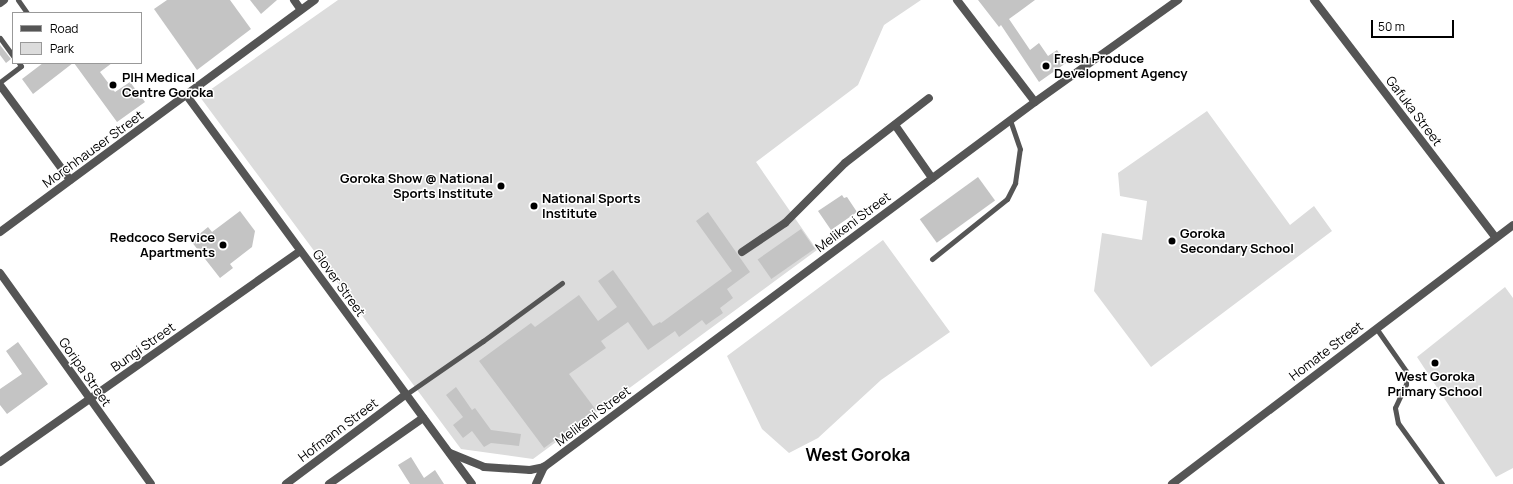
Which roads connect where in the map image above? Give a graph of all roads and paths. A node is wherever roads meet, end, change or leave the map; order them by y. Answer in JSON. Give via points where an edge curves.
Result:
{"nodes":[{"id":1,"x":4,"y":0,"type":"edge"},
{"id":2,"x":18,"y":0,"type":"edge"},
{"id":3,"x":294,"y":0,"type":"edge"},
{"id":4,"x":315,"y":0,"type":"edge"},
{"id":5,"x":957,"y":0,"type":"edge"},
{"id":6,"x":1178,"y":0,"type":"edge"},
{"id":7,"x":1314,"y":0,"type":"edge"},
{"id":8,"x":0,"y":3,"type":"edge"},
{"id":9,"x":301,"y":10,"type":"junction"},
{"id":10,"x":26,"y":12,"type":"edge"},
{"id":11,"x":0,"y":38,"type":"edge"},
{"id":12,"x":12,"y":55,"type":"edge"},
{"id":13,"x":20,"y":64,"type":"edge"},
{"id":14,"x":0,"y":83,"type":"edge"},
{"id":15,"x":187,"y":96,"type":"junction"},
{"id":16,"x":929,"y":98,"type":"dead end"},
{"id":17,"x":1035,"y":102,"type":"junction"},
{"id":18,"x":1010,"y":120,"type":"junction"},
{"id":19,"x":895,"y":125,"type":"junction"},
{"id":20,"x":932,"y":178,"type":"junction"},
{"id":21,"x":70,"y":180,"type":"junction"},
{"id":22,"x":1513,"y":225,"type":"edge"},
{"id":23,"x":0,"y":232,"type":"edge"},
{"id":24,"x":1495,"y":237,"type":"junction"},
{"id":25,"x":300,"y":251,"type":"junction"},
{"id":26,"x":742,"y":252,"type":"dead end"},
{"id":27,"x":932,"y":259,"type":"dead end"},
{"id":28,"x":0,"y":273,"type":"edge"},
{"id":29,"x":562,"y":284,"type":"dead end"},
{"id":30,"x":1376,"y":328,"type":"junction"},
{"id":31,"x":406,"y":394,"type":"junction"},
{"id":32,"x":90,"y":399,"type":"junction"},
{"id":33,"x":423,"y":418,"type":"junction"},
{"id":34,"x":450,"y":453,"type":"junction"},
{"id":35,"x":0,"y":462,"type":"edge"},
{"id":36,"x":544,"y":467,"type":"junction"},
{"id":37,"x":151,"y":484,"type":"edge"},
{"id":38,"x":286,"y":484,"type":"edge"},
{"id":39,"x":329,"y":484,"type":"edge"},
{"id":40,"x":472,"y":484,"type":"edge"},
{"id":41,"x":536,"y":484,"type":"edge"},
{"id":42,"x":1172,"y":484,"type":"edge"},
{"id":43,"x":1442,"y":484,"type":"edge"}],
"edges":[{"from":1,"to":8,"type":"street"},
{"from":2,"to":10,"type":"lane"},
{"from":3,"to":9,"type":"street"},
{"from":4,"to":9,"type":"street","name":"Morchhauser Street"},
{"from":5,"to":17,"type":"street"},
{"from":6,"to":17,"type":"street","name":"Melikeni Street"},
{"from":7,"to":24,"type":"street","name":"Gafuka Street"},
{"from":9,"to":15,"type":"street","name":"Morchhauser Street"},
{"from":11,"to":12,"type":"lane"},
{"from":13,"to":14,"type":"lane","via":[[21,66]]},
{"from":14,"to":21,"type":"street"},
{"from":15,"to":21,"type":"street","name":"Morchhauser Street"},
{"from":15,"to":25,"type":"street","name":"Glover Street"},
{"from":16,"to":19,"type":"street"},
{"from":17,"to":18,"type":"street","name":"Melikeni Street"},
{"from":18,"to":20,"type":"street","name":"Melikeni Street"},
{"from":18,"to":27,"type":"lane","via":[[1020,149],[1015,183],[1007,199]]},
{"from":19,"to":20,"type":"street"},
{"from":19,"to":26,"type":"street","via":[[845,163],[785,223]]},
{"from":20,"to":36,"type":"street","name":"Melikeni Street"},
{"from":21,"to":23,"type":"street","name":"Morchhauser Street"},
{"from":22,"to":24,"type":"street","name":"Homate Street"},
{"from":24,"to":30,"type":"street","name":"Homate Street"},
{"from":25,"to":31,"type":"street","name":"Glover Street"},
{"from":25,"to":32,"type":"street","name":"Bungi Street"},
{"from":28,"to":32,"type":"street","name":"Goripa Street"},
{"from":29,"to":31,"type":"lane","via":[[484,342]]},
{"from":30,"to":42,"type":"street","name":"Homate Street"},
{"from":30,"to":43,"type":"lane","via":[[1406,371],[1406,384],[1395,408],[1398,423]]},
{"from":31,"to":33,"type":"street","name":"Glover Street"},
{"from":31,"to":38,"type":"street","name":"Hofmann Street"},
{"from":32,"to":35,"type":"street","name":"Bungi Street"},
{"from":32,"to":37,"type":"street","name":"Goripa Street"},
{"from":33,"to":34,"type":"street","name":"Glover Street"},
{"from":33,"to":39,"type":"street"},
{"from":34,"to":36,"type":"street","name":"Melikeni Street","via":[[484,467],[530,470]]},
{"from":34,"to":40,"type":"street","name":"Glover Street"},
{"from":36,"to":41,"type":"street","name":"Melikeni Street"}]}
